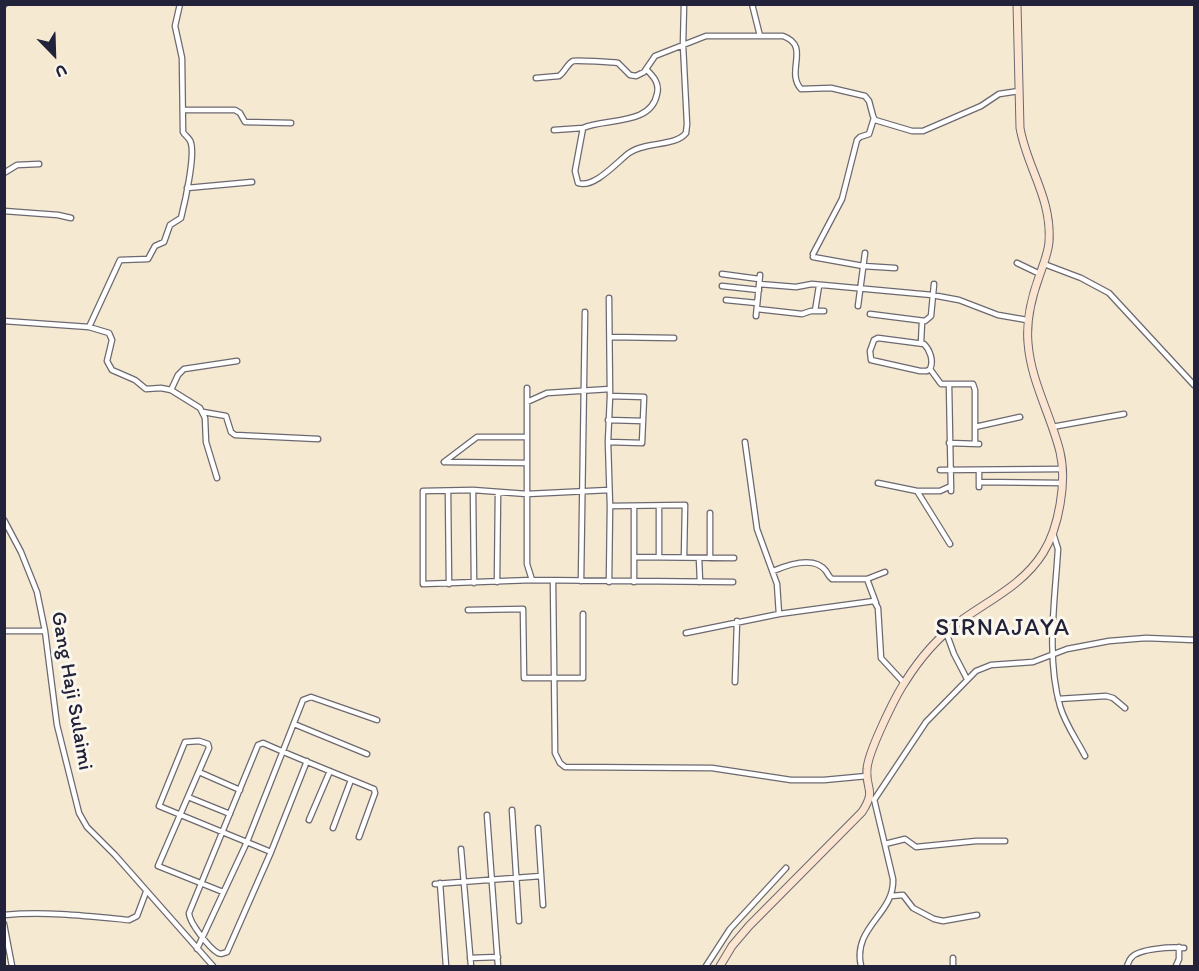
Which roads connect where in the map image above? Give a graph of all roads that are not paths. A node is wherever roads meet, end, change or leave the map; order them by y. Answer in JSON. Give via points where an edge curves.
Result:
{"nodes":[{"id":1,"x":180,"y":4,"type":"edge"},
{"id":2,"x":684,"y":4,"type":"edge"},
{"id":3,"x":752,"y":4,"type":"edge"},
{"id":4,"x":1017,"y":4,"type":"edge"},
{"id":5,"x":760,"y":36,"type":"junction"},
{"id":6,"x":683,"y":45,"type":"junction"},
{"id":7,"x":646,"y":69,"type":"junction"},
{"id":8,"x":536,"y":78,"type":"dead end"},
{"id":9,"x":1019,"y":91,"type":"junction"},
{"id":10,"x":184,"y":110,"type":"junction"},
{"id":11,"x":874,"y":118,"type":"junction"},
{"id":12,"x":291,"y":123,"type":"dead end"},
{"id":13,"x":582,"y":128,"type":"junction"},
{"id":14,"x":554,"y":130,"type":"dead end"},
{"id":15,"x":39,"y":164,"type":"dead end"},
{"id":16,"x":4,"y":173,"type":"edge"},
{"id":17,"x":252,"y":182,"type":"dead end"},
{"id":18,"x":187,"y":188,"type":"junction"},
{"id":19,"x":4,"y":211,"type":"edge"},
{"id":20,"x":71,"y":218,"type":"dead end"},
{"id":21,"x":865,"y":253,"type":"dead end"},
{"id":22,"x":1017,"y":263,"type":"dead end"},
{"id":23,"x":1044,"y":264,"type":"junction"},
{"id":24,"x":863,"y":266,"type":"junction"},
{"id":25,"x":895,"y":268,"type":"dead end"},
{"id":26,"x":722,"y":274,"type":"dead end"},
{"id":27,"x":1040,"y":274,"type":"junction"},
{"id":28,"x":759,"y":282,"type":"junction"},
{"id":29,"x":934,"y":284,"type":"dead end"},
{"id":30,"x":722,"y":286,"type":"dead end"},
{"id":31,"x":819,"y":286,"type":"junction"},
{"id":32,"x":860,"y":288,"type":"junction"},
{"id":33,"x":932,"y":295,"type":"junction"},
{"id":34,"x":609,"y":298,"type":"dead end"},
{"id":35,"x":726,"y":300,"type":"dead end"},
{"id":36,"x":757,"y":303,"type":"junction"},
{"id":37,"x":858,"y":306,"type":"dead end"},
{"id":38,"x":757,"y":309,"type":"junction"},
{"id":39,"x":815,"y":311,"type":"junction"},
{"id":40,"x":824,"y":311,"type":"dead end"},
{"id":41,"x":585,"y":312,"type":"dead end"},
{"id":42,"x":870,"y":314,"type":"dead end"},
{"id":43,"x":756,"y":316,"type":"dead end"},
{"id":44,"x":1027,"y":320,"type":"junction"},
{"id":45,"x":4,"y":321,"type":"edge"},
{"id":46,"x":922,"y":322,"type":"junction"},
{"id":47,"x":88,"y":327,"type":"junction"},
{"id":48,"x":610,"y":337,"type":"junction"},
{"id":49,"x":674,"y":338,"type":"dead end"},
{"id":50,"x":921,"y":343,"type":"junction"},
{"id":51,"x":237,"y":361,"type":"dead end"},
{"id":52,"x":930,"y":369,"type":"junction"},
{"id":53,"x":950,"y":384,"type":"junction"},
{"id":54,"x":1194,"y":385,"type":"edge"},
{"id":55,"x":526,"y":388,"type":"dead end"},
{"id":56,"x":610,"y":389,"type":"junction"},
{"id":57,"x":171,"y":390,"type":"junction"},
{"id":58,"x":582,"y":390,"type":"junction"},
{"id":59,"x":610,"y":396,"type":"junction"},
{"id":60,"x":527,"y":402,"type":"junction"},
{"id":61,"x":203,"y":412,"type":"junction"},
{"id":62,"x":1124,"y":414,"type":"dead end"},
{"id":63,"x":1020,"y":417,"type":"dead end"},
{"id":64,"x":608,"y":420,"type":"junction"},
{"id":65,"x":643,"y":421,"type":"junction"},
{"id":66,"x":975,"y":427,"type":"junction"},
{"id":67,"x":1052,"y":427,"type":"junction"},
{"id":68,"x":527,"y":437,"type":"junction"},
{"id":69,"x":318,"y":439,"type":"dead end"},
{"id":70,"x":608,"y":441,"type":"junction"},
{"id":71,"x":746,"y":442,"type":"dead end"},
{"id":72,"x":949,"y":443,"type":"junction"},
{"id":73,"x":527,"y":463,"type":"junction"},
{"id":74,"x":1063,"y":469,"type":"junction"},
{"id":75,"x":940,"y":470,"type":"dead end"},
{"id":76,"x":951,"y":470,"type":"junction"},
{"id":77,"x":979,"y":471,"type":"junction"},
{"id":78,"x":217,"y":478,"type":"dead end"},
{"id":79,"x":878,"y":483,"type":"dead end"},
{"id":80,"x":1062,"y":483,"type":"junction"},
{"id":81,"x":473,"y":490,"type":"junction"},
{"id":82,"x":609,"y":490,"type":"junction"},
{"id":83,"x":447,"y":491,"type":"junction"},
{"id":84,"x":916,"y":491,"type":"junction"},
{"id":85,"x":498,"y":492,"type":"junction"},
{"id":86,"x":583,"y":492,"type":"junction"},
{"id":87,"x":527,"y":494,"type":"junction"},
{"id":88,"x":610,"y":506,"type":"junction"},
{"id":89,"x":634,"y":506,"type":"junction"},
{"id":90,"x":659,"y":506,"type":"junction"},
{"id":91,"x":710,"y":513,"type":"dead end"},
{"id":92,"x":4,"y":520,"type":"edge"},
{"id":93,"x":1053,"y":533,"type":"junction"},
{"id":94,"x":950,"y":544,"type":"dead end"},
{"id":95,"x":634,"y":557,"type":"junction"},
{"id":96,"x":659,"y":557,"type":"junction"},
{"id":97,"x":684,"y":557,"type":"junction"},
{"id":98,"x":699,"y":558,"type":"junction"},
{"id":99,"x":711,"y":558,"type":"junction"},
{"id":100,"x":734,"y":558,"type":"dead end"},
{"id":101,"x":773,"y":572,"type":"junction"},
{"id":102,"x":885,"y":572,"type":"dead end"},
{"id":103,"x":867,"y":579,"type":"junction"},
{"id":104,"x":532,"y":580,"type":"junction"},
{"id":105,"x":553,"y":581,"type":"junction"},
{"id":106,"x":581,"y":581,"type":"junction"},
{"id":107,"x":497,"y":582,"type":"junction"},
{"id":108,"x":609,"y":582,"type":"junction"},
{"id":109,"x":634,"y":582,"type":"junction"},
{"id":110,"x":700,"y":582,"type":"junction"},
{"id":111,"x":733,"y":582,"type":"dead end"},
{"id":112,"x":474,"y":583,"type":"junction"},
{"id":113,"x":449,"y":584,"type":"junction"},
{"id":114,"x":876,"y":603,"type":"junction"},
{"id":115,"x":468,"y":610,"type":"dead end"},
{"id":116,"x":583,"y":614,"type":"dead end"},
{"id":117,"x":779,"y":614,"type":"junction"},
{"id":118,"x":737,"y":621,"type":"junction"},
{"id":119,"x":4,"y":631,"type":"edge"},
{"id":120,"x":45,"y":631,"type":"junction"},
{"id":121,"x":946,"y":632,"type":"junction"},
{"id":122,"x":686,"y":633,"type":"dead end"},
{"id":123,"x":1194,"y":640,"type":"edge"},
{"id":124,"x":1053,"y":655,"type":"junction"},
{"id":125,"x":554,"y":678,"type":"junction"},
{"id":126,"x":967,"y":679,"type":"junction"},
{"id":127,"x":735,"y":682,"type":"dead end"},
{"id":128,"x":904,"y":684,"type":"junction"},
{"id":129,"x":1058,"y":699,"type":"junction"},
{"id":130,"x":1125,"y":708,"type":"dead end"},
{"id":131,"x":377,"y":720,"type":"dead end"},
{"id":132,"x":294,"y":724,"type":"junction"},
{"id":133,"x":282,"y":752,"type":"junction"},
{"id":134,"x":367,"y":754,"type":"dead end"},
{"id":135,"x":1085,"y":756,"type":"dead end"},
{"id":136,"x":307,"y":761,"type":"junction"},
{"id":137,"x":330,"y":771,"type":"junction"},
{"id":138,"x":199,"y":772,"type":"junction"},
{"id":139,"x":867,"y":776,"type":"junction"},
{"id":140,"x":351,"y":780,"type":"junction"},
{"id":141,"x":240,"y":790,"type":"junction"},
{"id":142,"x":870,"y":791,"type":"junction"},
{"id":143,"x":188,"y":797,"type":"junction"},
{"id":144,"x":874,"y":800,"type":"junction"},
{"id":145,"x":512,"y":810,"type":"dead end"},
{"id":146,"x":181,"y":814,"type":"junction"},
{"id":147,"x":230,"y":814,"type":"junction"},
{"id":148,"x":486,"y":814,"type":"dead end"},
{"id":149,"x":309,"y":820,"type":"dead end"},
{"id":150,"x":333,"y":828,"type":"dead end"},
{"id":151,"x":538,"y":828,"type":"dead end"},
{"id":152,"x":222,"y":832,"type":"junction"},
{"id":153,"x":359,"y":837,"type":"dead end"},
{"id":154,"x":1005,"y":841,"type":"dead end"},
{"id":155,"x":247,"y":842,"type":"junction"},
{"id":156,"x":885,"y":844,"type":"junction"},
{"id":157,"x":461,"y":849,"type":"dead end"},
{"id":158,"x":271,"y":852,"type":"junction"},
{"id":159,"x":786,"y":868,"type":"dead end"},
{"id":160,"x":542,"y":876,"type":"junction"},
{"id":161,"x":517,"y":878,"type":"junction"},
{"id":162,"x":492,"y":880,"type":"junction"},
{"id":163,"x":463,"y":882,"type":"junction"},
{"id":164,"x":201,"y":883,"type":"junction"},
{"id":165,"x":146,"y":892,"type":"junction"},
{"id":166,"x":223,"y":892,"type":"junction"},
{"id":167,"x":891,"y":896,"type":"junction"},
{"id":168,"x":543,"y":905,"type":"dead end"},
{"id":169,"x":757,"y":909,"type":"junction"},
{"id":170,"x":4,"y":915,"type":"edge"},
{"id":171,"x":977,"y":915,"type":"dead end"},
{"id":172,"x":519,"y":921,"type":"dead end"},
{"id":173,"x":4,"y":924,"type":"edge"},
{"id":174,"x":203,"y":938,"type":"junction"},
{"id":175,"x":197,"y":949,"type":"junction"},
{"id":176,"x":498,"y":957,"type":"junction"},
{"id":177,"x":470,"y":958,"type":"junction"},
{"id":178,"x":953,"y":958,"type":"dead end"},
{"id":179,"x":12,"y":966,"type":"edge"},
{"id":180,"x":213,"y":966,"type":"edge"},
{"id":181,"x":446,"y":966,"type":"edge"},
{"id":182,"x":471,"y":966,"type":"edge"},
{"id":183,"x":498,"y":966,"type":"edge"},
{"id":184,"x":706,"y":966,"type":"edge"},
{"id":185,"x":720,"y":966,"type":"edge"},
{"id":186,"x":861,"y":966,"type":"edge"},
{"id":187,"x":953,"y":966,"type":"edge"},
{"id":188,"x":1127,"y":966,"type":"edge"},
{"id":189,"x":1176,"y":966,"type":"edge"}],
"edges":[{"from":1,"to":10,"type":"street","via":[[175,26],[182,57]]},
{"from":2,"to":6,"type":"street"},
{"from":3,"to":5,"type":"street"},
{"from":4,"to":9,"type":"street"},
{"from":5,"to":6,"type":"street","via":[[706,36]]},
{"from":5,"to":11,"type":"street","via":[[783,36],[795,42],[795,81],[801,89],[831,88],[866,96]]},
{"from":6,"to":7,"type":"street","via":[[655,56]]},
{"from":6,"to":13,"type":"street","via":[[687,124],[684,136],[640,147],[581,185],[575,175]]},
{"from":7,"to":8,"type":"street","via":[[633,76],[618,63],[578,60],[559,76]]},
{"from":7,"to":13,"type":"street","via":[[658,89],[648,110],[635,117]]},
{"from":9,"to":11,"type":"street","via":[[999,94],[981,106],[922,131]]},
{"from":9,"to":23,"type":"street","via":[[1021,137],[1048,216],[1049,242]]},
{"from":10,"to":12,"type":"street","via":[[235,110],[245,122]]},
{"from":10,"to":18,"type":"street","via":[[183,133],[191,145]]},
{"from":11,"to":24,"type":"street","via":[[869,134],[857,139],[842,199],[813,255]]},
{"from":13,"to":14,"type":"street"},
{"from":15,"to":16,"type":"street","via":[[16,165]]},
{"from":17,"to":18,"type":"street"},
{"from":18,"to":47,"type":"street","via":[[181,218],[170,225],[164,242],[155,246],[148,259],[119,261]]},
{"from":19,"to":20,"type":"street"},
{"from":21,"to":24,"type":"street"},
{"from":22,"to":27,"type":"street"},
{"from":23,"to":27,"type":"street"},
{"from":23,"to":54,"type":"street","via":[[1109,293]]},
{"from":24,"to":25,"type":"street"},
{"from":24,"to":32,"type":"street"},
{"from":26,"to":28,"type":"street"},
{"from":27,"to":44,"type":"street"},
{"from":28,"to":30,"type":"street"},
{"from":28,"to":31,"type":"street"},
{"from":28,"to":36,"type":"street"},
{"from":29,"to":33,"type":"street"},
{"from":31,"to":32,"type":"street"},
{"from":31,"to":39,"type":"street"},
{"from":32,"to":33,"type":"street"},
{"from":32,"to":37,"type":"street"},
{"from":33,"to":44,"type":"street"},
{"from":33,"to":46,"type":"street","via":[[931,315]]},
{"from":34,"to":48,"type":"street"},
{"from":35,"to":36,"type":"street"},
{"from":36,"to":38,"type":"street"},
{"from":38,"to":39,"type":"street","via":[[802,314]]},
{"from":38,"to":43,"type":"street"},
{"from":39,"to":40,"type":"street"},
{"from":41,"to":58,"type":"street"},
{"from":42,"to":46,"type":"street"},
{"from":44,"to":67,"type":"street","via":[[1032,371]]},
{"from":45,"to":47,"type":"street"},
{"from":46,"to":50,"type":"street"},
{"from":47,"to":57,"type":"street","via":[[111,335],[107,361],[112,370],[146,389]]},
{"from":48,"to":49,"type":"street"},
{"from":48,"to":56,"type":"street"},
{"from":50,"to":52,"type":"street","via":[[929,352]]},
{"from":50,"to":52,"type":"street","via":[[878,338],[874,340],[871,360],[920,371]]},
{"from":51,"to":57,"type":"street","via":[[184,369]]},
{"from":52,"to":53,"type":"street","via":[[939,383]]},
{"from":53,"to":66,"type":"street","via":[[973,384]]},
{"from":53,"to":72,"type":"street"},
{"from":55,"to":60,"type":"street"},
{"from":56,"to":58,"type":"street"},
{"from":56,"to":59,"type":"street"},
{"from":57,"to":61,"type":"street"},
{"from":58,"to":60,"type":"street","via":[[547,393]]},
{"from":58,"to":86,"type":"street"},
{"from":59,"to":64,"type":"street"},
{"from":59,"to":65,"type":"street","via":[[644,397]]},
{"from":60,"to":68,"type":"street"},
{"from":61,"to":69,"type":"street","via":[[226,416],[235,435]]},
{"from":61,"to":78,"type":"street","via":[[206,442]]},
{"from":62,"to":67,"type":"street"},
{"from":63,"to":66,"type":"street"},
{"from":64,"to":65,"type":"street"},
{"from":64,"to":70,"type":"street"},
{"from":65,"to":70,"type":"street","via":[[642,443]]},
{"from":66,"to":72,"type":"street","via":[[977,444]]},
{"from":67,"to":74,"type":"street"},
{"from":68,"to":73,"type":"street"},
{"from":68,"to":73,"type":"street","via":[[477,436],[444,462]]},
{"from":70,"to":82,"type":"street"},
{"from":71,"to":101,"type":"street","via":[[757,529]]},
{"from":72,"to":76,"type":"street"},
{"from":73,"to":87,"type":"street"},
{"from":74,"to":77,"type":"street"},
{"from":74,"to":80,"type":"street"},
{"from":75,"to":76,"type":"street"},
{"from":76,"to":77,"type":"street"},
{"from":76,"to":84,"type":"street","via":[[951,488]]},
{"from":77,"to":80,"type":"street","via":[[979,484]]},
{"from":79,"to":84,"type":"street"},
{"from":80,"to":93,"type":"street"},
{"from":81,"to":83,"type":"street"},
{"from":81,"to":85,"type":"street"},
{"from":81,"to":112,"type":"street"},
{"from":82,"to":86,"type":"street"},
{"from":82,"to":88,"type":"street"},
{"from":83,"to":113,"type":"street"},
{"from":83,"to":113,"type":"street","via":[[423,490],[423,584]]},
{"from":84,"to":94,"type":"street"},
{"from":85,"to":87,"type":"street"},
{"from":85,"to":107,"type":"street"},
{"from":86,"to":87,"type":"street"},
{"from":86,"to":106,"type":"street"},
{"from":87,"to":104,"type":"street","via":[[527,564]]},
{"from":88,"to":89,"type":"street"},
{"from":88,"to":108,"type":"street"},
{"from":89,"to":90,"type":"street"},
{"from":89,"to":95,"type":"street"},
{"from":90,"to":96,"type":"street"},
{"from":90,"to":97,"type":"street","via":[[685,506]]},
{"from":91,"to":99,"type":"street"},
{"from":92,"to":120,"type":"street","name":"Gang Haji Sulaimi","via":[[31,575]]},
{"from":93,"to":121,"type":"street","via":[[1044,552],[1024,576]]},
{"from":93,"to":124,"type":"street","via":[[1058,549]]},
{"from":95,"to":96,"type":"street"},
{"from":95,"to":109,"type":"street"},
{"from":96,"to":97,"type":"street"},
{"from":97,"to":98,"type":"street"},
{"from":98,"to":99,"type":"street"},
{"from":98,"to":110,"type":"street"},
{"from":99,"to":100,"type":"street"},
{"from":101,"to":103,"type":"street","via":[[808,563],[821,567],[832,579]]},
{"from":101,"to":117,"type":"street"},
{"from":102,"to":103,"type":"street"},
{"from":103,"to":114,"type":"street"},
{"from":104,"to":105,"type":"street"},
{"from":104,"to":107,"type":"street"},
{"from":105,"to":106,"type":"street"},
{"from":105,"to":125,"type":"street"},
{"from":106,"to":108,"type":"street"},
{"from":107,"to":112,"type":"street"},
{"from":108,"to":109,"type":"street"},
{"from":109,"to":110,"type":"street"},
{"from":110,"to":111,"type":"street"},
{"from":112,"to":113,"type":"street"},
{"from":114,"to":117,"type":"street"},
{"from":114,"to":128,"type":"street","via":[[881,658]]},
{"from":115,"to":125,"type":"street","via":[[523,609],[524,678]]},
{"from":116,"to":125,"type":"street","via":[[583,678]]},
{"from":117,"to":118,"type":"street"},
{"from":118,"to":122,"type":"street"},
{"from":118,"to":127,"type":"street"},
{"from":119,"to":120,"type":"street"},
{"from":120,"to":165,"type":"street","name":"Gang Haji Sulaimi","via":[[55,715],[79,813]]},
{"from":121,"to":126,"type":"street"},
{"from":121,"to":128,"type":"street"},
{"from":123,"to":124,"type":"street","via":[[1133,638],[1082,645]]},
{"from":124,"to":126,"type":"street","via":[[1033,662],[991,665]]},
{"from":124,"to":129,"type":"street"},
{"from":125,"to":139,"type":"street","via":[[555,753],[565,767],[712,768],[791,780]]},
{"from":126,"to":144,"type":"street","via":[[922,728]]},
{"from":128,"to":139,"type":"street","via":[[872,752]]},
{"from":129,"to":130,"type":"street","via":[[1106,696]]},
{"from":129,"to":135,"type":"street"},
{"from":131,"to":132,"type":"street","via":[[311,697],[301,703]]},
{"from":132,"to":133,"type":"street"},
{"from":132,"to":134,"type":"street"},
{"from":133,"to":136,"type":"street"},
{"from":133,"to":141,"type":"street","via":[[262,743],[258,745]]},
{"from":133,"to":155,"type":"street"},
{"from":136,"to":137,"type":"street"},
{"from":136,"to":158,"type":"street"},
{"from":137,"to":140,"type":"street"},
{"from":137,"to":149,"type":"street"},
{"from":138,"to":141,"type":"street"},
{"from":138,"to":143,"type":"street"},
{"from":138,"to":146,"type":"street","via":[[208,745],[185,742],[159,805]]},
{"from":139,"to":142,"type":"street"},
{"from":140,"to":150,"type":"street"},
{"from":140,"to":153,"type":"street","via":[[376,791]]},
{"from":141,"to":147,"type":"street"},
{"from":142,"to":144,"type":"street"},
{"from":142,"to":169,"type":"street","via":[[857,818]]},
{"from":143,"to":146,"type":"street"},
{"from":143,"to":147,"type":"street"},
{"from":144,"to":156,"type":"street"},
{"from":145,"to":161,"type":"street"},
{"from":146,"to":152,"type":"street"},
{"from":146,"to":164,"type":"street","via":[[158,866]]},
{"from":147,"to":152,"type":"street"},
{"from":148,"to":162,"type":"street"},
{"from":151,"to":160,"type":"street"},
{"from":152,"to":155,"type":"street"},
{"from":152,"to":164,"type":"street"},
{"from":154,"to":156,"type":"street","via":[[916,848],[905,839]]},
{"from":155,"to":158,"type":"street"},
{"from":155,"to":166,"type":"street"},
{"from":156,"to":167,"type":"street","via":[[893,879]]},
{"from":157,"to":163,"type":"street"},
{"from":158,"to":174,"type":"street","via":[[227,951],[218,953]]},
{"from":159,"to":169,"type":"street"},
{"from":160,"to":161,"type":"street"},
{"from":160,"to":168,"type":"street"},
{"from":161,"to":162,"type":"street"},
{"from":161,"to":172,"type":"street"},
{"from":162,"to":163,"type":"street"},
{"from":162,"to":176,"type":"street"},
{"from":163,"to":177,"type":"street"},
{"from":163,"to":181,"type":"street","via":[[437,884]]},
{"from":164,"to":166,"type":"street"},
{"from":164,"to":174,"type":"street","via":[[188,916]]},
{"from":165,"to":170,"type":"street","via":[[137,915],[129,921],[61,914]]},
{"from":165,"to":175,"type":"street","name":"Gang Haji Sulaimi"},
{"from":166,"to":174,"type":"street"},
{"from":167,"to":171,"type":"street","via":[[903,895],[913,908],[940,920]]},
{"from":167,"to":186,"type":"street","via":[[860,945]]},
{"from":169,"to":184,"type":"street","via":[[730,929]]},
{"from":169,"to":185,"type":"street"},
{"from":173,"to":179,"type":"street"},
{"from":174,"to":175,"type":"street"},
{"from":175,"to":180,"type":"street","name":"Gang Haji Sulaimi"},
{"from":176,"to":177,"type":"street"},
{"from":176,"to":183,"type":"street"},
{"from":177,"to":182,"type":"street"},
{"from":178,"to":187,"type":"street"},
{"from":188,"to":189,"type":"street","via":[[1136,954],[1165,947],[1181,948]]}]}
